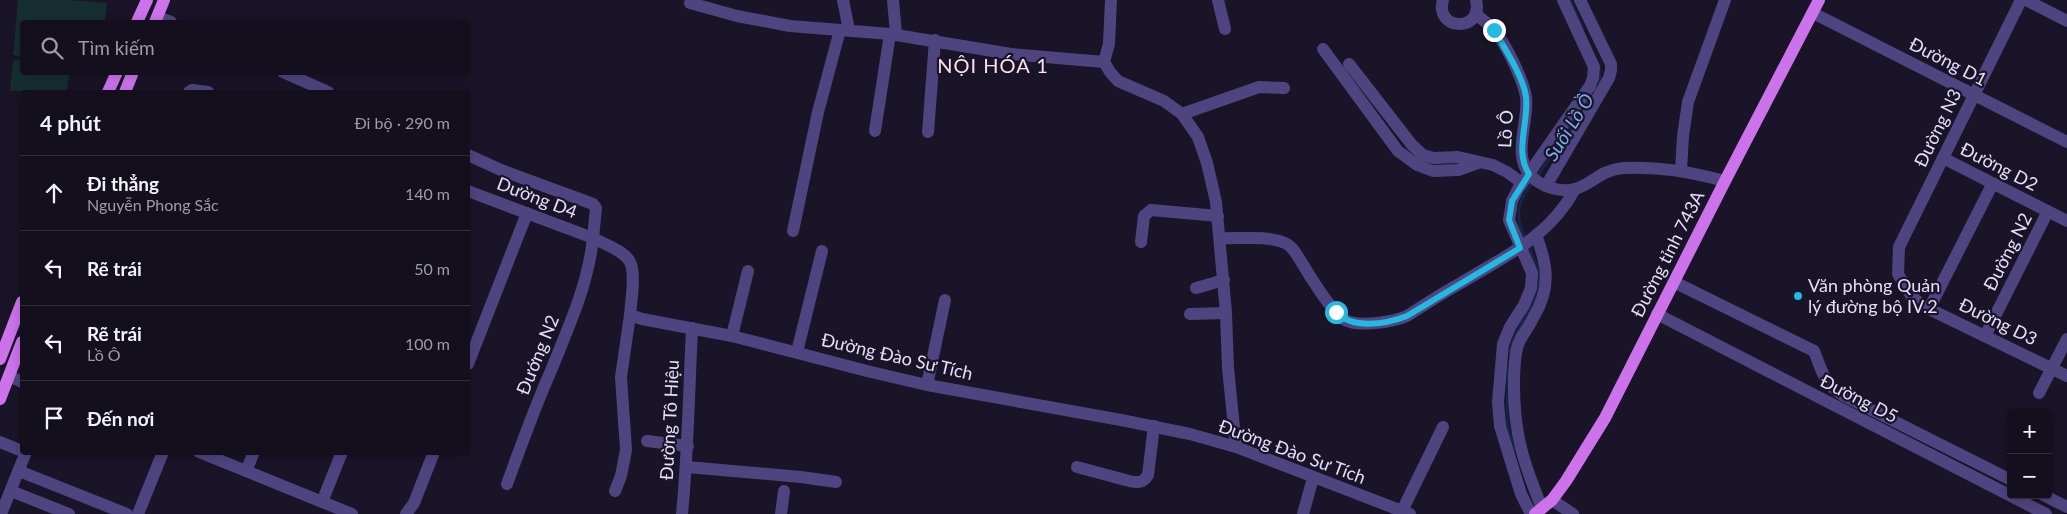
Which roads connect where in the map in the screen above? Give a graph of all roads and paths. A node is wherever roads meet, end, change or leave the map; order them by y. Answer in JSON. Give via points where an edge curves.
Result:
{"nodes":[{"id":1,"x":147,"y":0,"type":"edge"},
{"id":2,"x":164,"y":0,"type":"edge"},
{"id":3,"x":843,"y":0,"type":"edge"},
{"id":4,"x":894,"y":0,"type":"edge"},
{"id":5,"x":1110,"y":0,"type":"edge"},
{"id":6,"x":1218,"y":0,"type":"edge"},
{"id":7,"x":1443,"y":0,"type":"edge"},
{"id":8,"x":1476,"y":0,"type":"edge"},
{"id":9,"x":1563,"y":0,"type":"edge"},
{"id":10,"x":1580,"y":0,"type":"edge"},
{"id":11,"x":1725,"y":0,"type":"edge"},
{"id":12,"x":1819,"y":0,"type":"edge"},
{"id":13,"x":2020,"y":0,"type":"edge"},
{"id":14,"x":2026,"y":0,"type":"edge"},
{"id":15,"x":690,"y":4,"type":"dead end"},
{"id":16,"x":1813,"y":12,"type":"junction"},
{"id":17,"x":1476,"y":14,"type":"junction"},
{"id":18,"x":139,"y":20,"type":"edge"},
{"id":19,"x":156,"y":20,"type":"edge"},
{"id":20,"x":2067,"y":21,"type":"edge"},
{"id":21,"x":1225,"y":29,"type":"dead end"},
{"id":22,"x":845,"y":30,"type":"junction"},
{"id":23,"x":893,"y":34,"type":"junction"},
{"id":24,"x":936,"y":40,"type":"junction"},
{"id":25,"x":1323,"y":49,"type":"dead end"},
{"id":26,"x":1104,"y":62,"type":"junction"},
{"id":27,"x":1349,"y":64,"type":"dead end"},
{"id":28,"x":116,"y":75,"type":"edge"},
{"id":29,"x":132,"y":75,"type":"edge"},
{"id":30,"x":290,"y":75,"type":"edge"},
{"id":31,"x":1284,"y":88,"type":"dead end"},
{"id":32,"x":109,"y":90,"type":"edge"},
{"id":33,"x":125,"y":90,"type":"edge"},
{"id":34,"x":324,"y":90,"type":"edge"},
{"id":35,"x":1974,"y":94,"type":"junction"},
{"id":36,"x":1182,"y":114,"type":"junction"},
{"id":37,"x":875,"y":131,"type":"dead end"},
{"id":38,"x":928,"y":132,"type":"dead end"},
{"id":39,"x":2067,"y":142,"type":"edge"},
{"id":40,"x":470,"y":156,"type":"edge"},
{"id":41,"x":1943,"y":158,"type":"junction"},
{"id":42,"x":1478,"y":163,"type":"junction"},
{"id":43,"x":1681,"y":170,"type":"junction"},
{"id":44,"x":1534,"y":181,"type":"junction"},
{"id":45,"x":1724,"y":181,"type":"junction"},
{"id":46,"x":1993,"y":184,"type":"junction"},
{"id":47,"x":1575,"y":189,"type":"junction"},
{"id":48,"x":470,"y":192,"type":"edge"},
{"id":49,"x":2048,"y":211,"type":"junction"},
{"id":50,"x":528,"y":213,"type":"junction"},
{"id":51,"x":1218,"y":216,"type":"junction"},
{"id":52,"x":2067,"y":221,"type":"edge"},
{"id":53,"x":793,"y":231,"type":"dead end"},
{"id":54,"x":593,"y":238,"type":"junction"},
{"id":55,"x":1220,"y":238,"type":"junction"},
{"id":56,"x":1529,"y":241,"type":"junction"},
{"id":57,"x":1141,"y":242,"type":"dead end"},
{"id":58,"x":822,"y":251,"type":"dead end"},
{"id":59,"x":748,"y":271,"type":"dead end"},
{"id":60,"x":1898,"y":274,"type":"joint"},
{"id":61,"x":1224,"y":280,"type":"junction"},
{"id":62,"x":1674,"y":282,"type":"junction"},
{"id":63,"x":1196,"y":288,"type":"dead end"},
{"id":64,"x":945,"y":300,"type":"dead end"},
{"id":65,"x":20,"y":307,"type":"edge"},
{"id":66,"x":1929,"y":309,"type":"junction"},
{"id":67,"x":1226,"y":313,"type":"junction"},
{"id":68,"x":1529,"y":313,"type":"junction"},
{"id":69,"x":1190,"y":314,"type":"dead end"},
{"id":70,"x":1658,"y":314,"type":"junction"},
{"id":71,"x":630,"y":315,"type":"junction"},
{"id":72,"x":692,"y":328,"type":"junction"},
{"id":73,"x":732,"y":336,"type":"junction"},
{"id":74,"x":1985,"y":336,"type":"junction"},
{"id":75,"x":2067,"y":339,"type":"edge"},
{"id":76,"x":20,"y":346,"type":"edge"},
{"id":77,"x":798,"y":352,"type":"junction"},
{"id":78,"x":0,"y":359,"type":"edge"},
{"id":79,"x":470,"y":359,"type":"edge"},
{"id":80,"x":2052,"y":368,"type":"junction"},
{"id":81,"x":5,"y":375,"type":"edge"},
{"id":82,"x":2067,"y":376,"type":"edge"},
{"id":83,"x":20,"y":381,"type":"edge"},
{"id":84,"x":927,"y":385,"type":"junction"},
{"id":85,"x":2039,"y":394,"type":"dead end"},
{"id":86,"x":0,"y":399,"type":"edge"},
{"id":87,"x":1154,"y":426,"type":"junction"},
{"id":88,"x":1443,"y":427,"type":"dead end"},
{"id":89,"x":647,"y":441,"type":"dead end"},
{"id":90,"x":0,"y":442,"type":"edge"},
{"id":91,"x":688,"y":446,"type":"junction"},
{"id":92,"x":1236,"y":447,"type":"junction"},
{"id":93,"x":20,"y":450,"type":"edge"},
{"id":94,"x":24,"y":455,"type":"edge"},
{"id":95,"x":162,"y":455,"type":"edge"},
{"id":96,"x":206,"y":455,"type":"edge"},
{"id":97,"x":253,"y":455,"type":"edge"},
{"id":98,"x":341,"y":455,"type":"edge"},
{"id":99,"x":433,"y":455,"type":"edge"},
{"id":100,"x":687,"y":467,"type":"junction"},
{"id":101,"x":1077,"y":467,"type":"dead end"},
{"id":102,"x":19,"y":471,"type":"junction"},
{"id":103,"x":246,"y":472,"type":"junction"},
{"id":104,"x":1313,"y":478,"type":"junction"},
{"id":105,"x":2007,"y":478,"type":"edge"},
{"id":106,"x":836,"y":482,"type":"dead end"},
{"id":107,"x":507,"y":484,"type":"dead end"},
{"id":108,"x":11,"y":491,"type":"junction"},
{"id":109,"x":615,"y":491,"type":"dead end"},
{"id":110,"x":784,"y":491,"type":"dead end"},
{"id":111,"x":80,"y":495,"type":"junction"},
{"id":112,"x":2051,"y":499,"type":"edge"},
{"id":113,"x":322,"y":502,"type":"junction"},
{"id":114,"x":2067,"y":506,"type":"edge"},
{"id":115,"x":1540,"y":510,"type":"edge"},
{"id":116,"x":1406,"y":513,"type":"edge"},
{"id":117,"x":1,"y":514,"type":"edge"},
{"id":118,"x":71,"y":514,"type":"edge"},
{"id":119,"x":127,"y":514,"type":"edge"},
{"id":120,"x":138,"y":514,"type":"edge"},
{"id":121,"x":352,"y":514,"type":"edge"},
{"id":122,"x":406,"y":514,"type":"edge"},
{"id":123,"x":682,"y":514,"type":"edge"},
{"id":124,"x":781,"y":514,"type":"edge"},
{"id":125,"x":1303,"y":514,"type":"edge"},
{"id":126,"x":1531,"y":514,"type":"edge"},
{"id":127,"x":1573,"y":514,"type":"edge"},
{"id":128,"x":2046,"y":514,"type":"edge"}],
"edges":[{"from":1,"to":18,"type":"main road"},
{"from":2,"to":19,"type":"main road"},
{"from":3,"to":22,"type":"street"},
{"from":4,"to":23,"type":"street"},
{"from":5,"to":26,"type":"street","via":[[1109,44]]},
{"from":6,"to":21,"type":"street"},
{"from":7,"to":17,"type":"street","via":[[1444,16],[1453,24],[1470,22]]},
{"from":8,"to":17,"type":"street"},
{"from":9,"to":44,"type":"street","via":[[1594,67],[1593,78]]},
{"from":10,"to":44,"type":"street","via":[[1611,64],[1609,78]]},
{"from":11,"to":43,"type":"street","via":[[1688,102]]},
{"from":12,"to":16,"type":"main road","name":"Đường tỉnh 743A"},
{"from":13,"to":35,"type":"street","name":"Đường N3"},
{"from":14,"to":20,"type":"street"},
{"from":15,"to":22,"type":"street","via":[[790,26]]},
{"from":16,"to":35,"type":"street","name":"Đường D1"},
{"from":16,"to":45,"type":"main road","name":"Đường tỉnh 743A"},
{"from":17,"to":44,"type":"street","name":"Lồ Ô","via":[[1494,30],[1521,83],[1526,98],[1522,161]]},
{"from":22,"to":23,"type":"street"},
{"from":22,"to":53,"type":"street","via":[[818,112]]},
{"from":23,"to":24,"type":"street"},
{"from":23,"to":37,"type":"street"},
{"from":24,"to":26,"type":"street","via":[[1011,54]]},
{"from":24,"to":38,"type":"street"},
{"from":25,"to":42,"type":"street","via":[[1398,151],[1417,165],[1433,171],[1458,170]]},
{"from":26,"to":36,"type":"street","via":[[1118,81],[1164,101]]},
{"from":27,"to":42,"type":"street","via":[[1423,155],[1458,157]]},
{"from":28,"to":32,"type":"main road"},
{"from":29,"to":33,"type":"main road"},
{"from":30,"to":34,"type":"street"},
{"from":31,"to":36,"type":"street","via":[[1259,87]]},
{"from":35,"to":39,"type":"street","name":"Đường D1"},
{"from":35,"to":41,"type":"street","name":"Đường N3"},
{"from":36,"to":51,"type":"street","via":[[1198,137]]},
{"from":40,"to":54,"type":"street","via":[[593,204],[596,208]]},
{"from":41,"to":46,"type":"street","name":"Đường D2"},
{"from":41,"to":60,"type":"street","name":"Đường N3","via":[[1899,247]]},
{"from":42,"to":44,"type":"street","via":[[1493,165]]},
{"from":43,"to":45,"type":"street"},
{"from":43,"to":47,"type":"street","via":[[1622,168],[1601,174]]},
{"from":44,"to":47,"type":"street"},
{"from":44,"to":56,"type":"street","via":[[1512,201],[1509,220]]},
{"from":45,"to":62,"type":"main road","name":"Đường tỉnh 743A"},
{"from":46,"to":49,"type":"street","name":"Đường D2"},
{"from":46,"to":66,"type":"street"},
{"from":47,"to":56,"type":"street","via":[[1566,206]]},
{"from":48,"to":50,"type":"street","name":"Dường D4"},
{"from":49,"to":52,"type":"street","name":"Đường D2"},
{"from":49,"to":74,"type":"street","name":"Đường N2"},
{"from":50,"to":54,"type":"street","name":"Dường D4"},
{"from":50,"to":79,"type":"street"},
{"from":51,"to":55,"type":"street"},
{"from":51,"to":57,"type":"street","via":[[1151,210],[1144,216]]},
{"from":54,"to":71,"type":"street","via":[[630,262]]},
{"from":54,"to":107,"type":"street","name":"Đướng N2","via":[[583,291]]},
{"from":55,"to":56,"type":"street","via":[[1286,243],[1343,319],[1361,323],[1398,320],[1407,316]]},
{"from":55,"to":61,"type":"street"},
{"from":56,"to":68,"type":"street","via":[[1532,273]]},
{"from":56,"to":68,"type":"street","via":[[1547,268],[1542,303]]},
{"from":58,"to":77,"type":"street"},
{"from":59,"to":73,"type":"street"},
{"from":60,"to":66,"type":"street","name":"Đường D3","via":[[1912,297]]},
{"from":61,"to":63,"type":"street"},
{"from":61,"to":67,"type":"street"},
{"from":62,"to":70,"type":"main road","name":"Đường tỉnh 743A"},
{"from":62,"to":105,"type":"street","via":[[1814,351],[1827,383],[1844,396]]},
{"from":64,"to":84,"type":"street"},
{"from":65,"to":78,"type":"main road"},
{"from":66,"to":74,"type":"street","name":"Đường D3"},
{"from":67,"to":69,"type":"street"},
{"from":67,"to":92,"type":"street"},
{"from":68,"to":115,"type":"street","via":[[1518,343],[1514,408],[1524,462]]},
{"from":68,"to":126,"type":"street","via":[[1510,327],[1503,344],[1498,402],[1500,426],[1521,494]]},
{"from":70,"to":115,"type":"main road","name":"Đường tỉnh 743A","via":[[1594,438],[1566,481]]},
{"from":70,"to":128,"type":"street","name":"Đường D5"},
{"from":71,"to":72,"type":"street","name":"Đường Đào Sư Tích"},
{"from":71,"to":109,"type":"street","via":[[621,377],[626,450]]},
{"from":72,"to":73,"type":"street","name":"Đường Đào Sư Tích"},
{"from":72,"to":91,"type":"street","name":"Đường Tô Hiệu"},
{"from":73,"to":77,"type":"street","name":"Đường Đào Sư Tích"},
{"from":74,"to":80,"type":"street","name":"Đường D3"},
{"from":75,"to":80,"type":"street"},
{"from":76,"to":81,"type":"main road"},
{"from":77,"to":84,"type":"street","name":"Đường Đào Sư Tích"},
{"from":80,"to":82,"type":"street","name":"Đường D3"},
{"from":80,"to":85,"type":"street"},
{"from":81,"to":83,"type":"street"},
{"from":81,"to":86,"type":"main road"},
{"from":84,"to":87,"type":"street","name":"Đường Đào Sư Tích"},
{"from":87,"to":92,"type":"street","name":"Đường Đào Sư Tích"},
{"from":87,"to":101,"type":"street","via":[[1148,475],[1144,480],[1138,483]]},
{"from":88,"to":116,"type":"street"},
{"from":89,"to":91,"type":"street"},
{"from":90,"to":93,"type":"street"},
{"from":91,"to":100,"type":"street","name":"Đường Tô Hiệu"},
{"from":92,"to":104,"type":"street","name":"Đường Đào Sư Tích"},
{"from":94,"to":102,"type":"street"},
{"from":95,"to":120,"type":"street"},
{"from":96,"to":103,"type":"street"},
{"from":97,"to":103,"type":"street"},
{"from":98,"to":113,"type":"street"},
{"from":99,"to":122,"type":"street","via":[[414,503]]},
{"from":100,"to":106,"type":"street"},
{"from":100,"to":123,"type":"street","name":"Đường Tô Hiệu"},
{"from":102,"to":108,"type":"street"},
{"from":102,"to":111,"type":"street"},
{"from":103,"to":113,"type":"street"},
{"from":104,"to":116,"type":"street","name":"Đường Đào Sư Tích"},
{"from":104,"to":125,"type":"street"},
{"from":108,"to":117,"type":"street"},
{"from":108,"to":118,"type":"street"},
{"from":110,"to":124,"type":"street"},
{"from":111,"to":118,"type":"street"},
{"from":111,"to":119,"type":"street"},
{"from":112,"to":114,"type":"street"},
{"from":113,"to":121,"type":"street"},
{"from":115,"to":127,"type":"street"}]}
